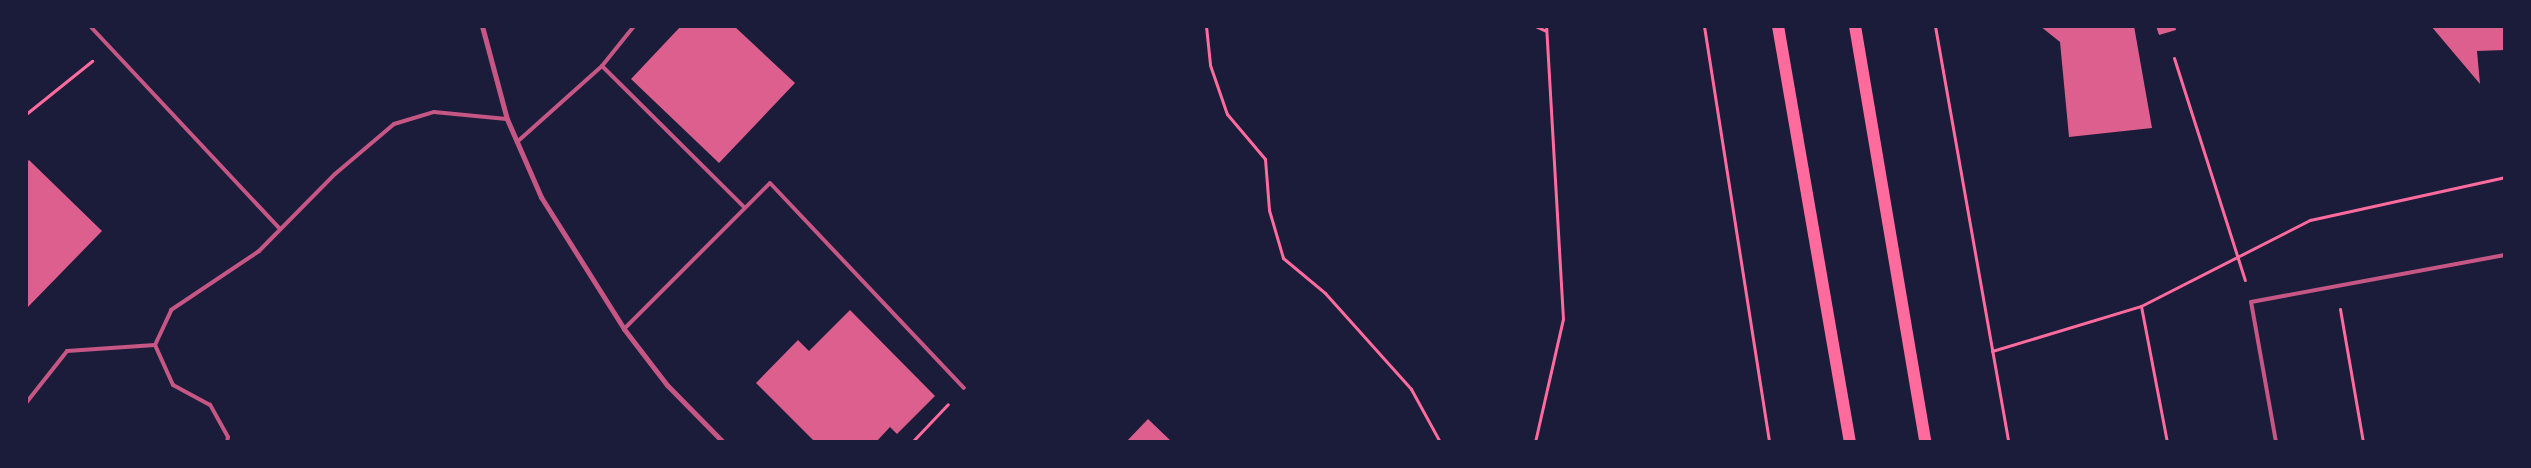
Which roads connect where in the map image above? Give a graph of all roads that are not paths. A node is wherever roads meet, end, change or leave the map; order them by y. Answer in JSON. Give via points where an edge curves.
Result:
{"nodes":[{"id":1,"x":90,"y":26,"type":"edge"},
{"id":2,"x":482,"y":26,"type":"edge"},
{"id":3,"x":634,"y":26,"type":"edge"},
{"id":4,"x":1778,"y":26,"type":"edge"},
{"id":5,"x":1855,"y":26,"type":"edge"},
{"id":6,"x":602,"y":66,"type":"junction"},
{"id":7,"x":507,"y":119,"type":"junction"},
{"id":8,"x":518,"y":142,"type":"junction"},
{"id":9,"x":744,"y":207,"type":"junction"},
{"id":10,"x":280,"y":229,"type":"junction"},
{"id":11,"x":2505,"y":255,"type":"edge"},
{"id":12,"x":624,"y":329,"type":"junction"},
{"id":13,"x":155,"y":345,"type":"junction"},
{"id":14,"x":964,"y":388,"type":"road end"},
{"id":15,"x":26,"y":403,"type":"edge"},
{"id":16,"x":227,"y":442,"type":"edge"},
{"id":17,"x":723,"y":442,"type":"edge"},
{"id":18,"x":1850,"y":442,"type":"edge"},
{"id":19,"x":1925,"y":442,"type":"edge"},
{"id":20,"x":2276,"y":442,"type":"edge"}],
"edges":[{"from":1,"to":10,"type":"lane"},
{"from":2,"to":7,"type":"street"},
{"from":3,"to":6,"type":"lane"},
{"from":4,"to":18,"type":"main road"},
{"from":5,"to":19,"type":"main road"},
{"from":6,"to":8,"type":"lane"},
{"from":6,"to":9,"type":"lane"},
{"from":7,"to":8,"type":"street"},
{"from":7,"to":10,"type":"lane","via":[[434,112],[394,124],[335,174]]},
{"from":8,"to":12,"type":"street","via":[[542,197]]},
{"from":9,"to":12,"type":"lane"},
{"from":9,"to":14,"type":"lane","via":[[770,183]]},
{"from":10,"to":13,"type":"lane","via":[[258,251],[170,310]]},
{"from":11,"to":20,"type":"lane","via":[[2251,302]]},
{"from":12,"to":17,"type":"street","via":[[668,385]]},
{"from":13,"to":15,"type":"lane","via":[[68,351]]},
{"from":13,"to":16,"type":"lane","via":[[173,385],[210,405],[228,436]]}]}
